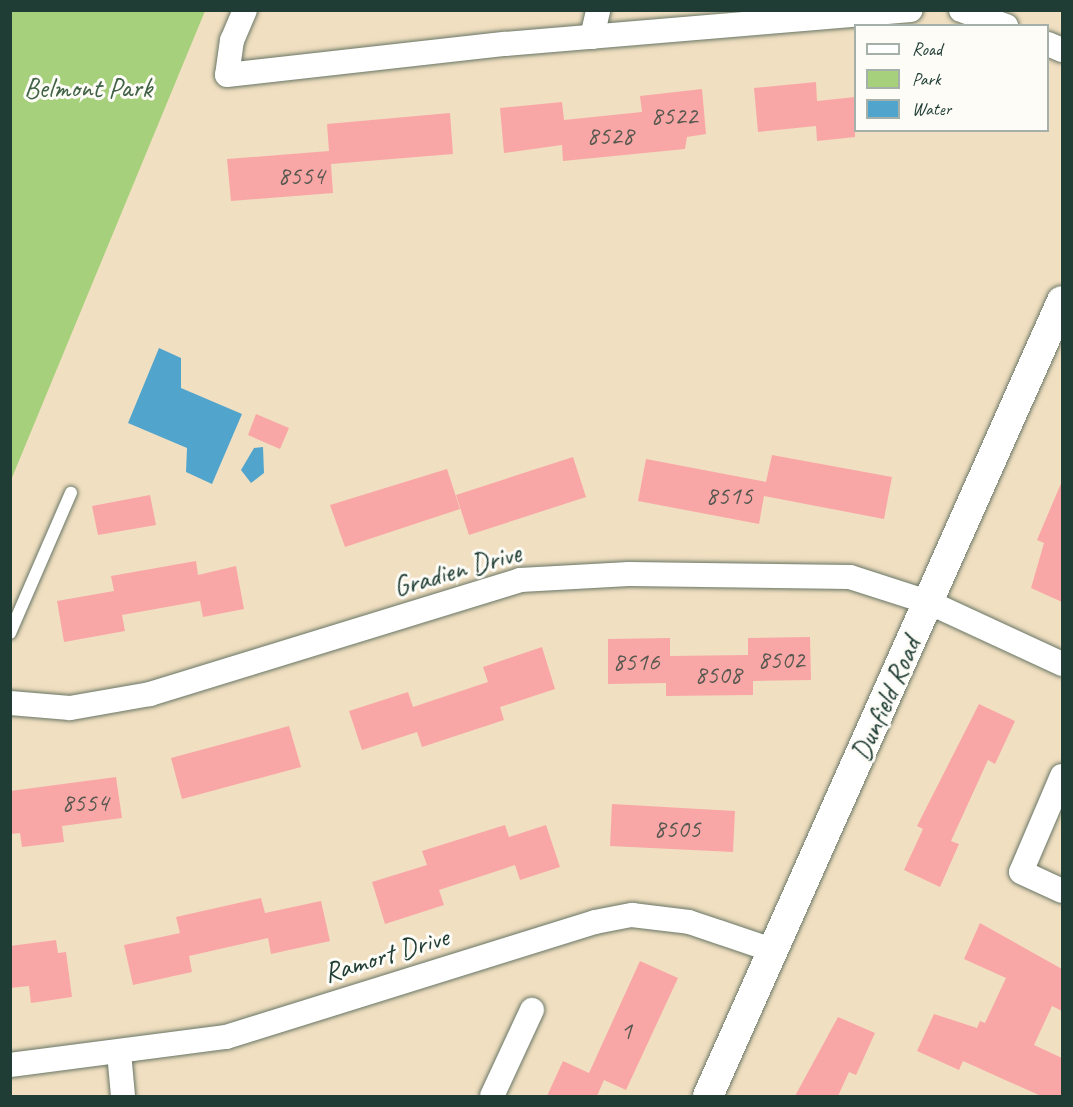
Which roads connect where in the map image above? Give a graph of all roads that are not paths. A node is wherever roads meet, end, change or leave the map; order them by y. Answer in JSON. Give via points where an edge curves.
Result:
{"nodes":[{"id":1,"x":245,"y":10,"type":"edge"},
{"id":2,"x":598,"y":10,"type":"edge"},
{"id":3,"x":912,"y":10,"type":"edge"},
{"id":4,"x":961,"y":10,"type":"edge"},
{"id":5,"x":1000,"y":24,"type":"edge"},
{"id":6,"x":592,"y":37,"type":"junction"},
{"id":7,"x":1062,"y":301,"type":"edge"},
{"id":8,"x":71,"y":493,"type":"dead end"},
{"id":9,"x":928,"y":602,"type":"junction"},
{"id":10,"x":10,"y":633,"type":"edge"},
{"id":11,"x":1062,"y":664,"type":"edge"},
{"id":12,"x":10,"y":703,"type":"edge"},
{"id":13,"x":1062,"y":776,"type":"edge"},
{"id":14,"x":1062,"y":891,"type":"edge"},
{"id":15,"x":775,"y":951,"type":"junction"},
{"id":16,"x":532,"y":1010,"type":"dead end"},
{"id":17,"x":119,"y":1052,"type":"junction"},
{"id":18,"x":10,"y":1065,"type":"edge"},
{"id":19,"x":123,"y":1096,"type":"edge"},
{"id":20,"x":492,"y":1096,"type":"edge"},
{"id":21,"x":708,"y":1096,"type":"edge"}],
"edges":[{"from":1,"to":6,"type":"street","via":[[232,40],[227,75]]},
{"from":2,"to":6,"type":"street"},
{"from":3,"to":6,"type":"street"},
{"from":4,"to":5,"type":"street"},
{"from":7,"to":9,"type":"street","name":"Dunfield Road"},
{"from":8,"to":10,"type":"lane"},
{"from":9,"to":11,"type":"street","name":"Gradien Drive"},
{"from":9,"to":12,"type":"street","name":"Gradien Drive","via":[[850,577],[545,577],[486,589],[150,694],[70,708]]},
{"from":9,"to":15,"type":"street","name":"Dunfield Road"},
{"from":13,"to":14,"type":"street","via":[[1022,872]]},
{"from":15,"to":17,"type":"street","name":"Ramort Drive","via":[[689,922],[632,915],[595,921],[226,1037]]},
{"from":15,"to":21,"type":"street","name":"Dunfield Road"},
{"from":16,"to":20,"type":"street"},
{"from":17,"to":18,"type":"street","name":"Ramort Drive"},
{"from":17,"to":19,"type":"street"}]}
